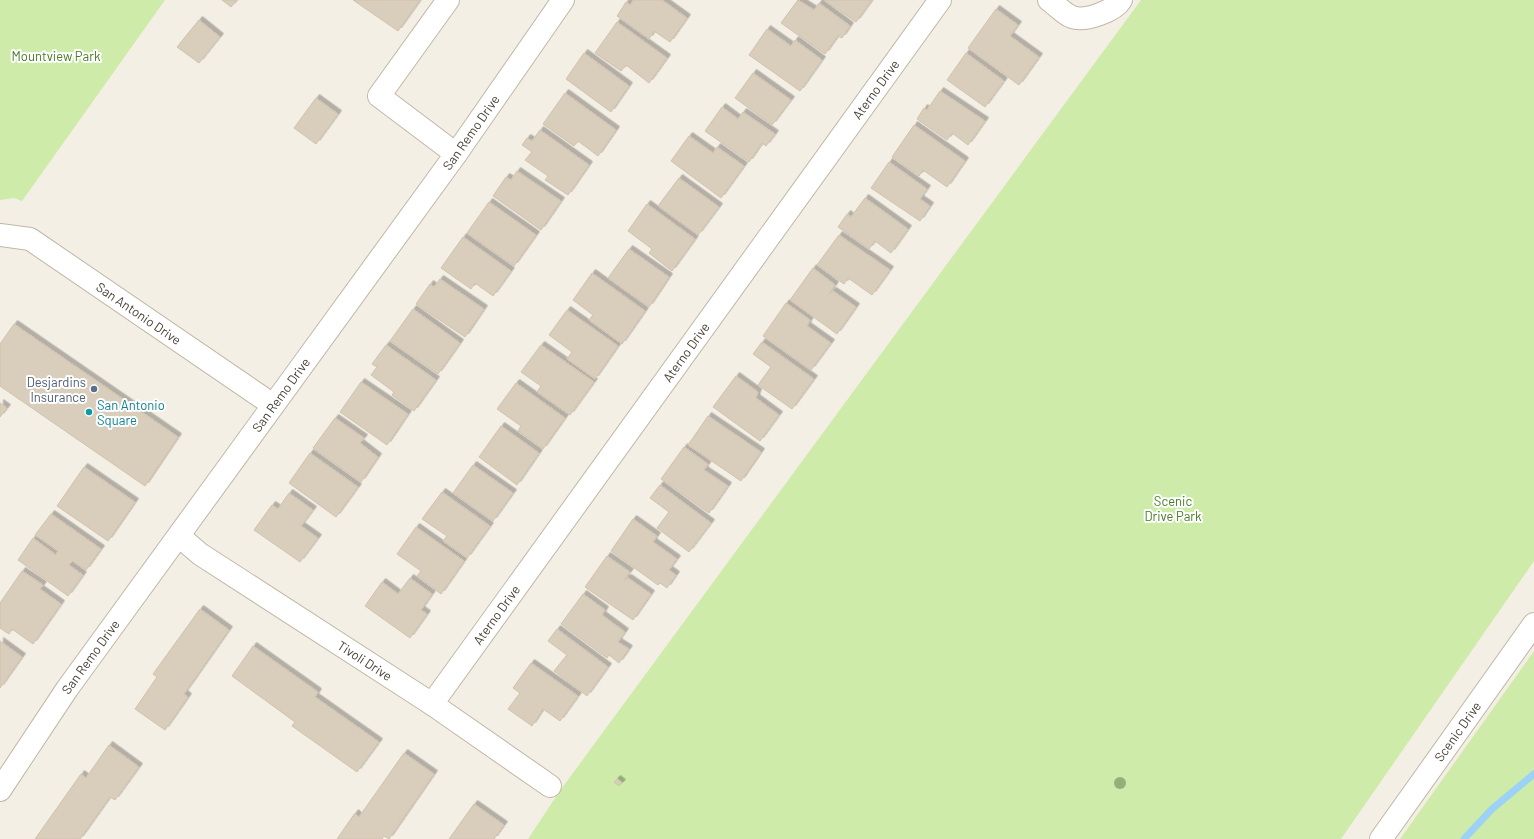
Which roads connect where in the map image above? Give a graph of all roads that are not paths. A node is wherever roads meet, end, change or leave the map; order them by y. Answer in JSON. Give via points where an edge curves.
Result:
{"nodes":[{"id":1,"x":448,"y":0,"type":"edge"},
{"id":2,"x":562,"y":0,"type":"edge"},
{"id":3,"x":940,"y":0,"type":"edge"},
{"id":4,"x":1049,"y":0,"type":"edge"},
{"id":5,"x":1121,"y":0,"type":"edge"},
{"id":6,"x":456,"y":154,"type":"junction"},
{"id":7,"x":0,"y":235,"type":"edge"},
{"id":8,"x":273,"y":405,"type":"junction"},
{"id":9,"x":179,"y":536,"type":"junction"},
{"id":10,"x":1534,"y":624,"type":"edge"},
{"id":11,"x":432,"y":704,"type":"junction"},
{"id":12,"x":550,"y":786,"type":"dead end"},
{"id":13,"x":0,"y":790,"type":"edge"},
{"id":14,"x":1381,"y":839,"type":"edge"}],
"edges":[{"from":1,"to":6,"type":"street","via":[[379,96]]},
{"from":2,"to":6,"type":"street","name":"San Remo Drive"},
{"from":3,"to":11,"type":"street","name":"Aterno Drive"},
{"from":4,"to":5,"type":"street","via":[[1072,18],[1095,17]]},
{"from":6,"to":8,"type":"street","name":"San Remo Drive"},
{"from":7,"to":8,"type":"street","name":"San Antonio Drive","via":[[30,239]]},
{"from":8,"to":9,"type":"street","name":"San Remo Drive"},
{"from":9,"to":11,"type":"street","name":"Tivoli Drive","via":[[200,554]]},
{"from":9,"to":13,"type":"street","name":"San Remo Drive","via":[[67,689]]},
{"from":10,"to":14,"type":"street","name":"Scenic Drive"},
{"from":11,"to":12,"type":"street","name":"Tivoli Drive"}]}
